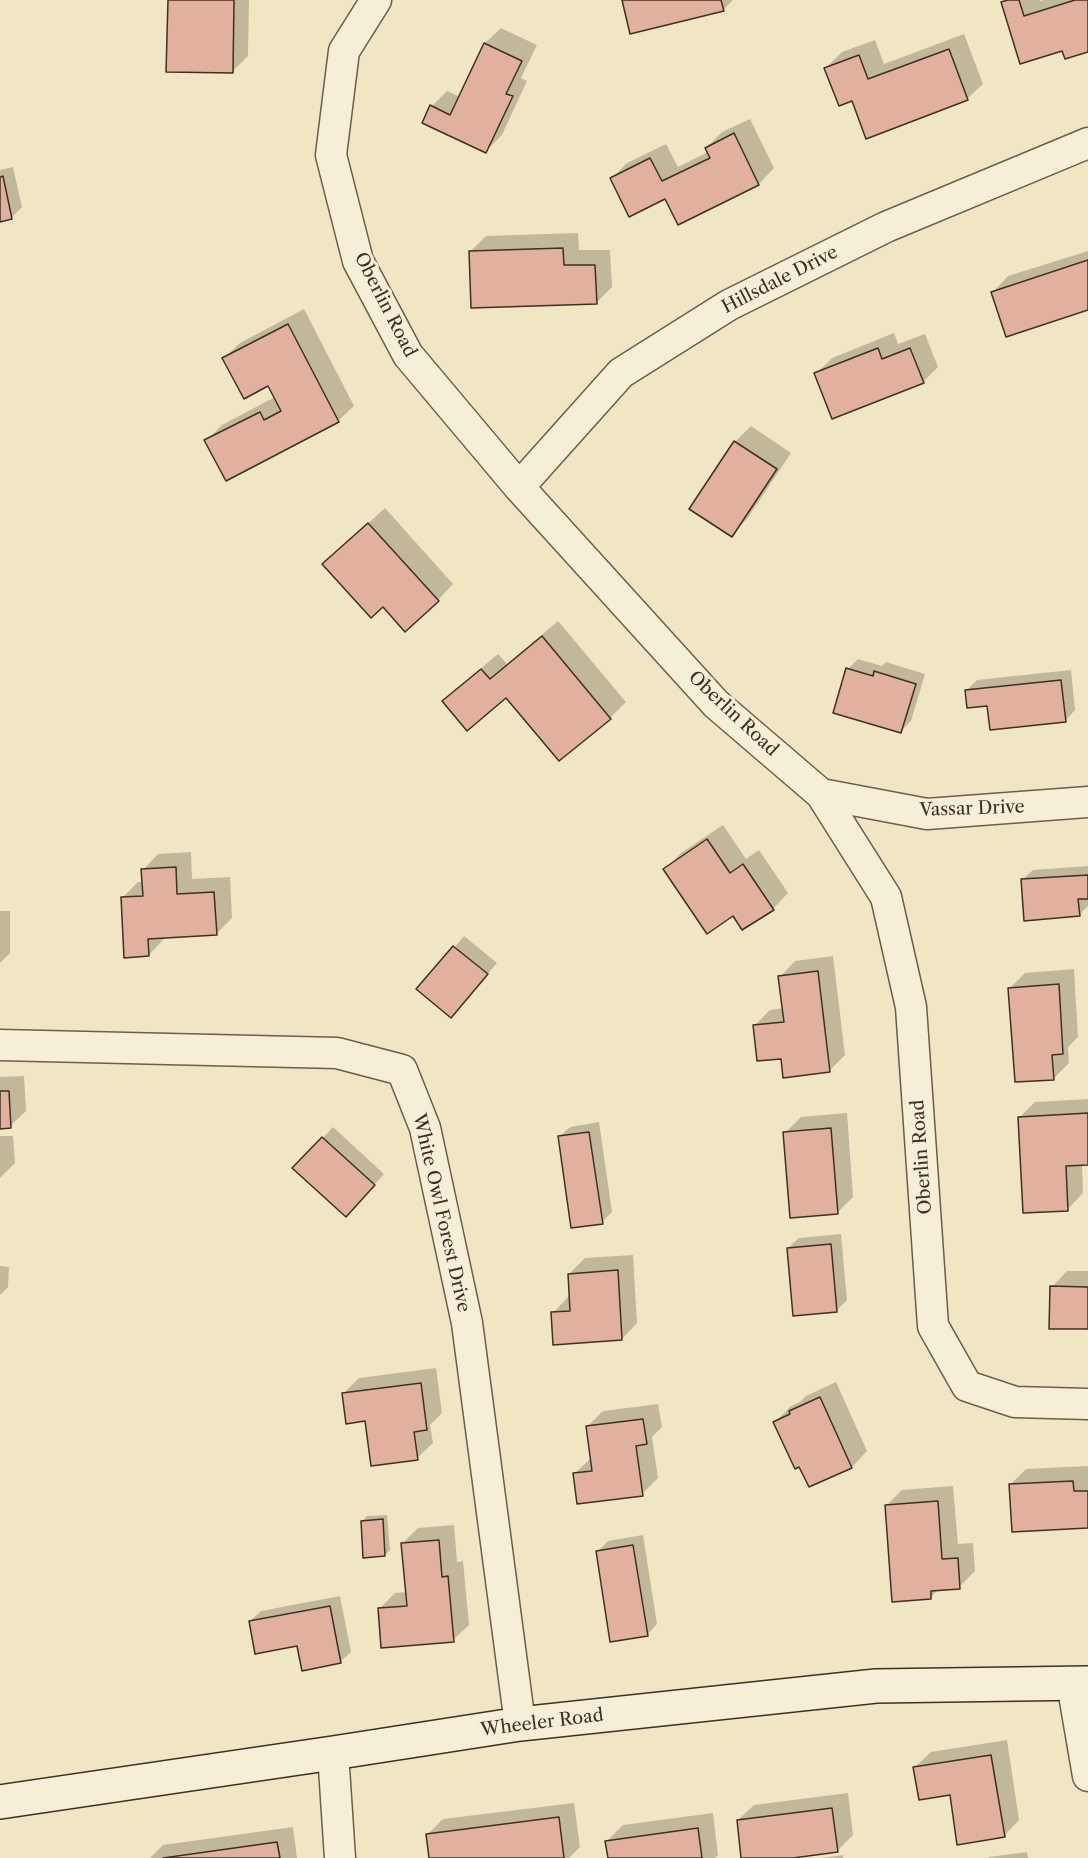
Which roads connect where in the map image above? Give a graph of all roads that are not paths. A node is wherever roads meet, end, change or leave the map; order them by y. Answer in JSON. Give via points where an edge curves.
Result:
{"nodes":[{"id":1,"x":376,"y":0,"type":"edge"},
{"id":2,"x":1088,"y":143,"type":"edge"},
{"id":3,"x":519,"y":487,"type":"junction"},
{"id":4,"x":820,"y":794,"type":"junction"},
{"id":5,"x":1088,"y":802,"type":"edge"},
{"id":6,"x":0,"y":1045,"type":"edge"},
{"id":7,"x":1088,"y":1404,"type":"edge"},
{"id":8,"x":1080,"y":1683,"type":"edge"},
{"id":9,"x":520,"y":1724,"type":"junction"},
{"id":10,"x":333,"y":1754,"type":"junction"},
{"id":11,"x":1088,"y":1776,"type":"edge"},
{"id":12,"x":0,"y":1802,"type":"edge"},
{"id":13,"x":340,"y":1858,"type":"edge"}],
"edges":[{"from":1,"to":3,"type":"street","name":"Oberlin Road","via":[[344,51],[331,155],[358,261],[408,355]]},
{"from":2,"to":3,"type":"street","name":"Hillsdale Drive","via":[[886,227],[729,305],[621,373]]},
{"from":3,"to":4,"type":"street","name":"Oberlin Road","via":[[716,704]]},
{"from":4,"to":5,"type":"street","name":"Vassar Drive","via":[[927,814]]},
{"from":4,"to":7,"type":"street","name":"Oberlin Road","via":[[886,897],[911,1007],[933,1326],[967,1386],[1015,1402]]},
{"from":6,"to":9,"type":"street","name":"White Owl Forest Drive","via":[[337,1053],[402,1071],[425,1128],[467,1323]]},
{"from":8,"to":9,"type":"street","name":"Wheeler Road","via":[[876,1686]]},
{"from":8,"to":11,"type":"street"},
{"from":9,"to":10,"type":"street","name":"Wheeler Road"},
{"from":10,"to":12,"type":"street","name":"Wheeler Road"},
{"from":10,"to":13,"type":"street"}]}
